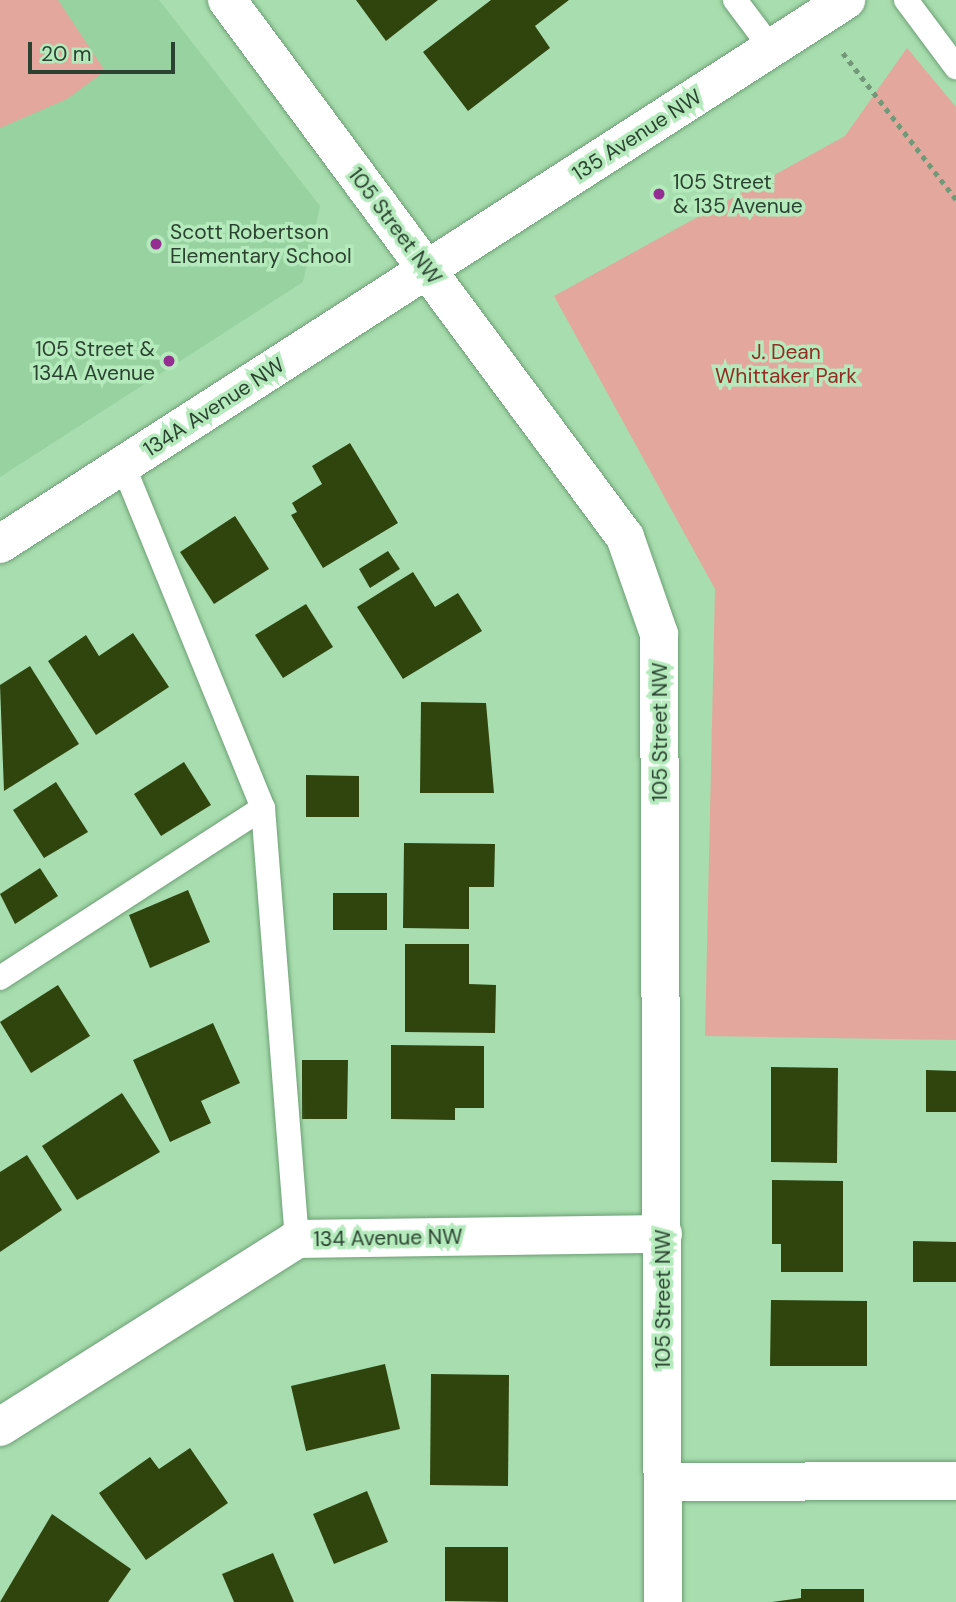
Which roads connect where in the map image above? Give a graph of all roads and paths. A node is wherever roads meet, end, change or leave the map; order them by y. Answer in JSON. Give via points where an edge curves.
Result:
{"nodes":[{"id":1,"x":227,"y":0,"type":"edge"},
{"id":2,"x":735,"y":0,"type":"edge"},
{"id":3,"x":906,"y":0,"type":"edge"},
{"id":4,"x":832,"y":8,"type":"edge"},
{"id":5,"x":771,"y":48,"type":"junction"},
{"id":6,"x":956,"y":67,"type":"edge"},
{"id":7,"x":956,"y":199,"type":"edge"},
{"id":8,"x":428,"y":270,"type":"junction"},
{"id":9,"x":123,"y":465,"type":"junction"},
{"id":10,"x":0,"y":544,"type":"edge"},
{"id":11,"x":263,"y":808,"type":"junction"},
{"id":12,"x":0,"y":978,"type":"edge"},
{"id":13,"x":663,"y":1234,"type":"junction"},
{"id":14,"x":297,"y":1240,"type":"junction"},
{"id":15,"x":0,"y":1427,"type":"edge"},
{"id":16,"x":664,"y":1482,"type":"junction"},
{"id":17,"x":956,"y":1482,"type":"edge"},
{"id":18,"x":663,"y":1602,"type":"edge"}],
"edges":[{"from":1,"to":8,"type":"street","name":"105 Street NW"},
{"from":2,"to":5,"type":"lane"},
{"from":3,"to":6,"type":"lane"},
{"from":4,"to":5,"type":"street","name":"135 Avenue NW"},
{"from":4,"to":7,"type":"path","via":[[858,76]]},
{"from":5,"to":8,"type":"street","name":"135 Avenue NW"},
{"from":8,"to":9,"type":"street","name":"134A Avenue NW"},
{"from":8,"to":13,"type":"street","name":"105 Street NW","via":[[625,537],[659,634]]},
{"from":9,"to":10,"type":"street","name":"134A Avenue NW"},
{"from":9,"to":11,"type":"lane"},
{"from":11,"to":12,"type":"lane"},
{"from":11,"to":14,"type":"lane"},
{"from":13,"to":14,"type":"street","name":"134 Avenue NW"},
{"from":13,"to":16,"type":"street","name":"105 Street NW"},
{"from":14,"to":15,"type":"street","name":"134 Avenue NW"},
{"from":16,"to":17,"type":"street"},
{"from":16,"to":18,"type":"street","name":"105 Street NW"}]}
